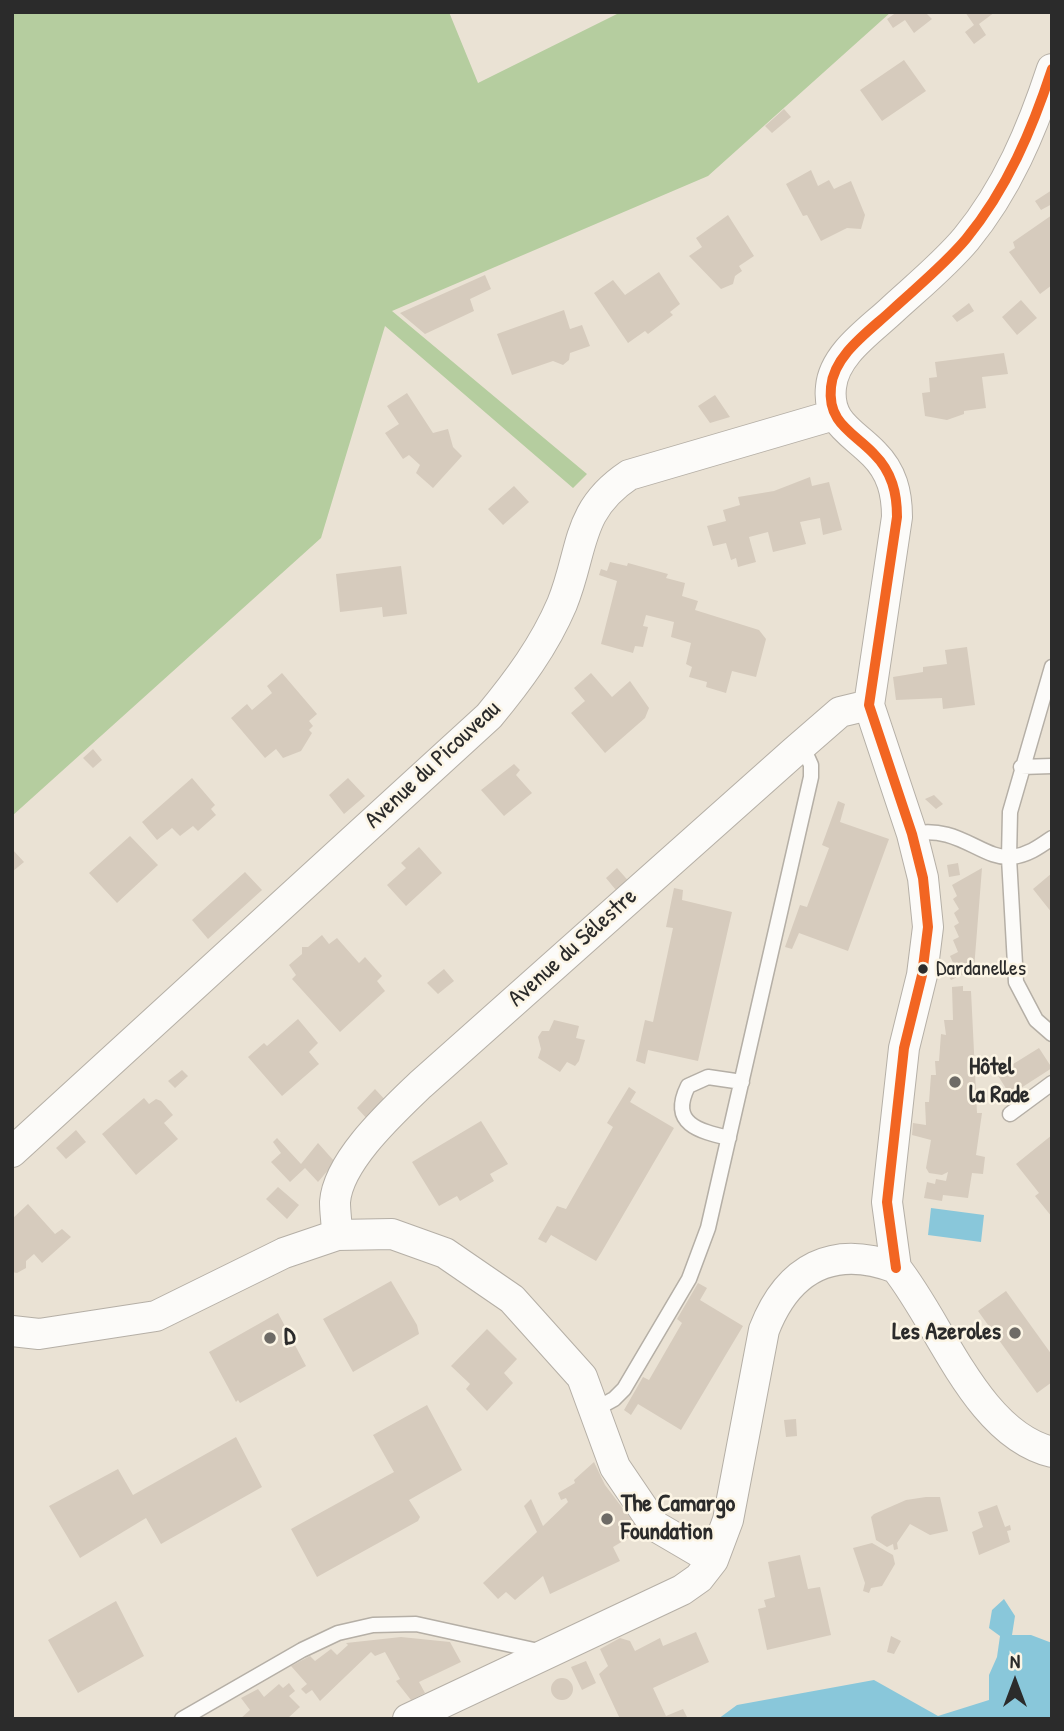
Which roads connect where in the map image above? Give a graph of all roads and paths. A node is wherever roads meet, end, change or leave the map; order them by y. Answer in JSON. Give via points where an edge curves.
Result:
{"nodes":[{"id":1,"x":1050,"y":77,"type":"edge"},
{"id":2,"x":834,"y":415,"type":"junction"},
{"id":3,"x":1052,"y":667,"type":"edge"},
{"id":4,"x":869,"y":705,"type":"junction"},
{"id":5,"x":802,"y":745,"type":"junction"},
{"id":6,"x":1052,"y":766,"type":"edge"},
{"id":7,"x":1021,"y":767,"type":"junction"},
{"id":8,"x":912,"y":834,"type":"junction"},
{"id":9,"x":1052,"y":838,"type":"edge"},
{"id":10,"x":1009,"y":858,"type":"junction"},
{"id":11,"x":1052,"y":1034,"type":"edge"},
{"id":12,"x":741,"y":1082,"type":"junction"},
{"id":13,"x":1052,"y":1083,"type":"edge"},
{"id":14,"x":1010,"y":1114,"type":"dead end"},
{"id":15,"x":729,"y":1138,"type":"junction"},
{"id":16,"x":12,"y":1152,"type":"edge"},
{"id":17,"x":887,"y":1202,"type":"junction"},
{"id":18,"x":337,"y":1235,"type":"junction"},
{"id":19,"x":836,"y":1258,"type":"junction"},
{"id":20,"x":896,"y":1268,"type":"junction"},
{"id":21,"x":12,"y":1331,"type":"edge"},
{"id":22,"x":594,"y":1410,"type":"junction"},
{"id":23,"x":1052,"y":1452,"type":"edge"},
{"id":24,"x":713,"y":1560,"type":"junction"},
{"id":25,"x":546,"y":1653,"type":"junction"},
{"id":26,"x":182,"y":1719,"type":"edge"},
{"id":27,"x":408,"y":1719,"type":"edge"}],
"edges":[{"from":1,"to":2,"type":"street","via":[[1028,133],[989,209],[964,242],[845,354],[831,384]]},
{"from":2,"to":4,"type":"street","via":[[885,467],[897,500]]},
{"from":2,"to":16,"type":"street","name":"Avenue du Picouveau","via":[[629,475],[604,494],[586,522],[563,603],[545,640],[489,716]]},
{"from":3,"to":7,"type":"lane"},
{"from":4,"to":5,"type":"street","name":"Avenue du Sélestre","via":[[840,712]]},
{"from":4,"to":8,"type":"street"},
{"from":5,"to":12,"type":"lane","via":[[811,777]]},
{"from":5,"to":18,"type":"street","name":"Avenue du Sélestre","via":[[368,1136],[335,1199]]},
{"from":6,"to":7,"type":"lane"},
{"from":7,"to":10,"type":"lane","via":[[1010,812]]},
{"from":8,"to":10,"type":"lane","via":[[944,832]]},
{"from":8,"to":17,"type":"street","via":[[928,927],[904,1048]]},
{"from":9,"to":10,"type":"lane","via":[[1031,852]]},
{"from":10,"to":11,"type":"lane","via":[[1016,982],[1035,1020]]},
{"from":12,"to":15,"type":"lane"},
{"from":12,"to":15,"type":"lane","via":[[708,1077],[688,1086],[683,1096],[684,1118],[692,1127]]},
{"from":13,"to":14,"type":"lane"},
{"from":15,"to":22,"type":"lane","via":[[708,1228],[689,1279],[624,1389]]},
{"from":17,"to":19,"type":"street","via":[[870,1234]]},
{"from":17,"to":20,"type":"street"},
{"from":18,"to":21,"type":"street","via":[[284,1253],[156,1316],[39,1334]]},
{"from":18,"to":22,"type":"street","via":[[392,1234],[445,1253],[512,1299],[582,1377]]},
{"from":19,"to":20,"type":"street","via":[[859,1257]]},
{"from":19,"to":24,"type":"street","via":[[800,1276],[774,1304],[764,1330],[728,1520]]},
{"from":20,"to":23,"type":"street","via":[[1005,1429]]},
{"from":22,"to":24,"type":"street","via":[[615,1467],[655,1526]]},
{"from":24,"to":25,"type":"street","via":[[682,1590]]},
{"from":25,"to":26,"type":"lane","via":[[416,1623],[373,1625],[338,1633],[302,1650]]},
{"from":25,"to":27,"type":"street"}]}
